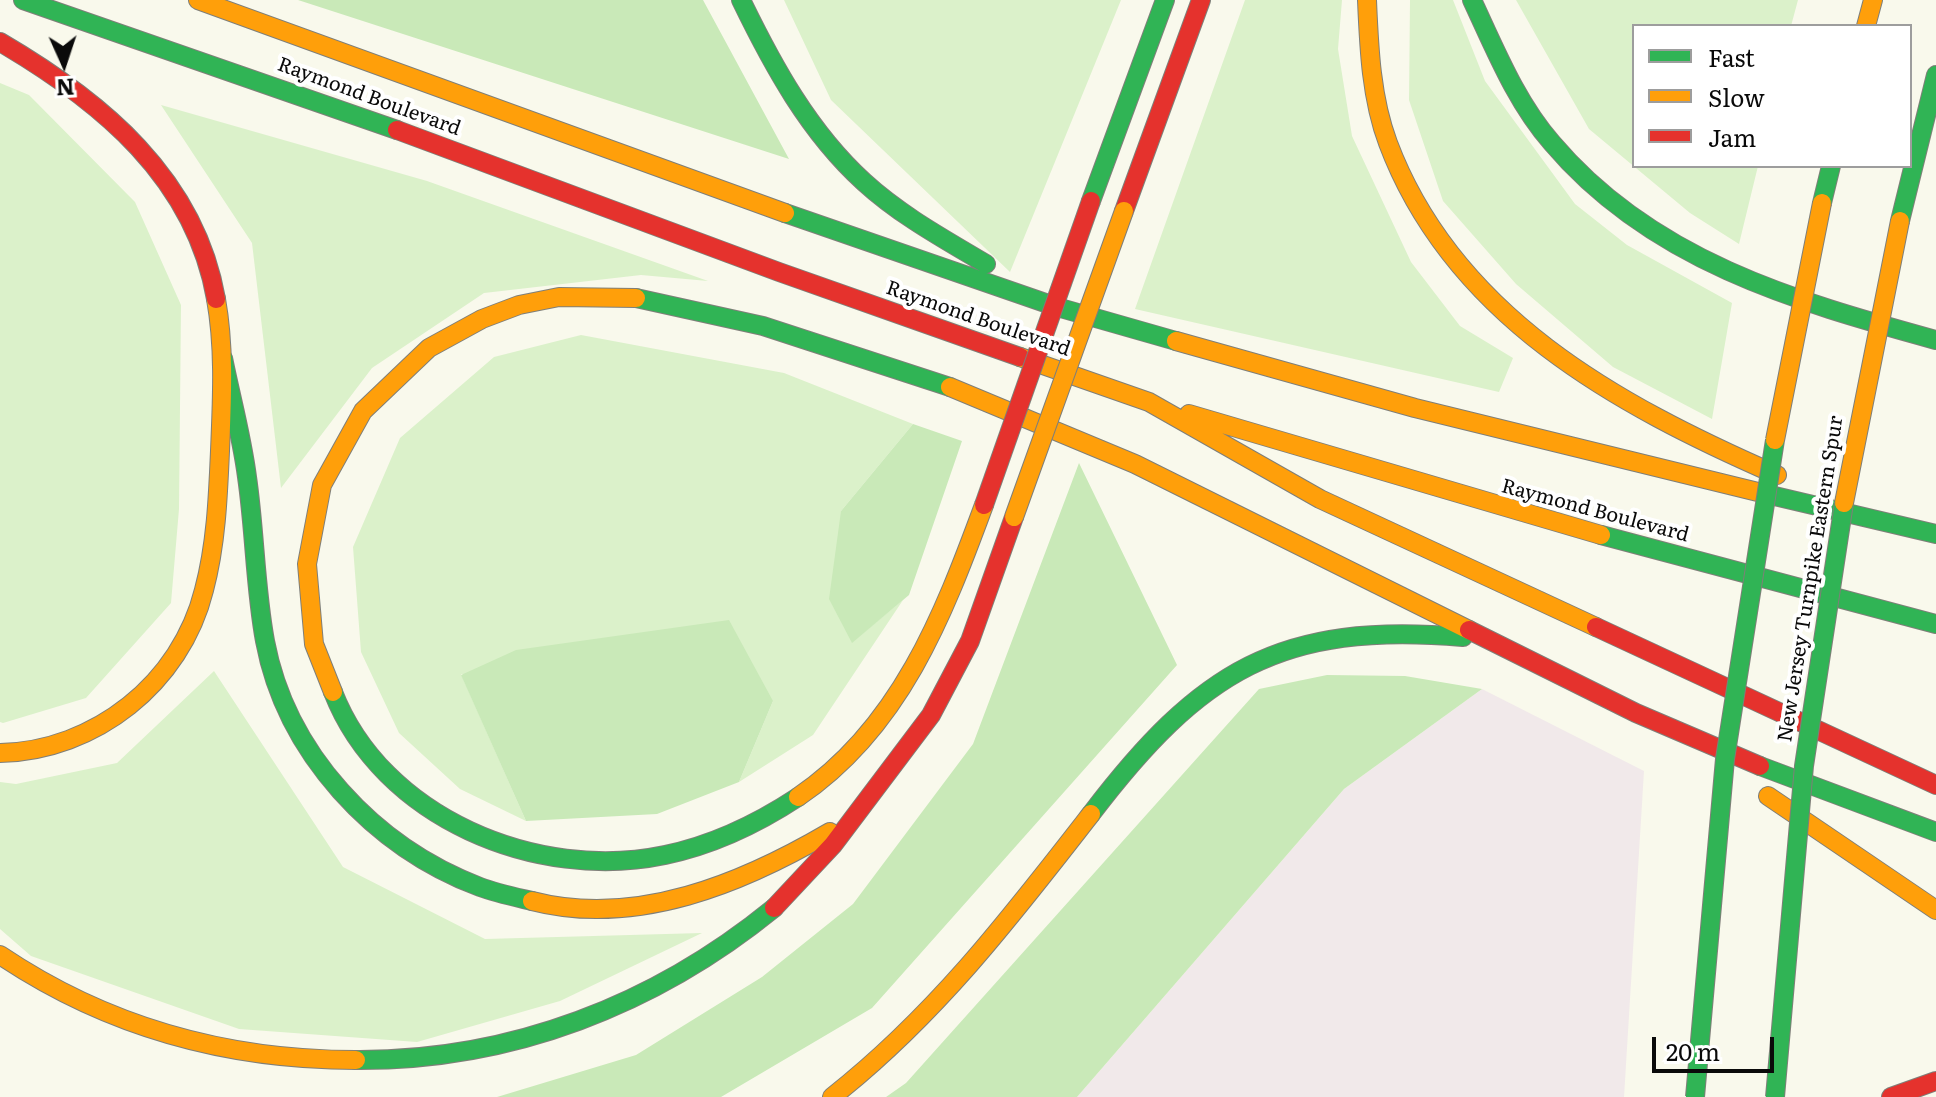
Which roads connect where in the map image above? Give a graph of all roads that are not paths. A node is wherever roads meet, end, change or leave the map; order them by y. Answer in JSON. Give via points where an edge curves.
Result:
{"nodes":[{"id":1,"x":23,"y":0,"type":"edge"},
{"id":2,"x":198,"y":0,"type":"edge"},
{"id":3,"x":741,"y":0,"type":"edge"},
{"id":4,"x":1165,"y":0,"type":"edge"},
{"id":5,"x":1201,"y":0,"type":"edge"},
{"id":6,"x":1367,"y":0,"type":"edge"},
{"id":7,"x":1472,"y":0,"type":"edge"},
{"id":8,"x":1873,"y":0,"type":"edge"},
{"id":9,"x":1867,"y":24,"type":"edge"},
{"id":10,"x":0,"y":42,"type":"edge"},
{"id":11,"x":1936,"y":75,"type":"edge"},
{"id":12,"x":1831,"y":168,"type":"edge"},
{"id":13,"x":1057,"y":307,"type":"junction"},
{"id":14,"x":1936,"y":340,"type":"edge"},
{"id":15,"x":223,"y":358,"type":"junction"},
{"id":16,"x":1149,"y":402,"type":"junction"},
{"id":17,"x":1898,"y":525,"type":"junction"},
{"id":18,"x":1936,"y":534,"type":"edge"},
{"id":19,"x":1936,"y":624,"type":"edge"},
{"id":20,"x":1489,"y":641,"type":"junction"},
{"id":21,"x":1644,"y":718,"type":"junction"},
{"id":22,"x":0,"y":753,"type":"edge"},
{"id":23,"x":1936,"y":785,"type":"edge"},
{"id":24,"x":862,"y":809,"type":"junction"},
{"id":25,"x":1936,"y":832,"type":"edge"},
{"id":26,"x":1936,"y":910,"type":"edge"},
{"id":27,"x":0,"y":955,"type":"edge"},
{"id":28,"x":1936,"y":1081,"type":"edge"},
{"id":29,"x":832,"y":1097,"type":"edge"},
{"id":30,"x":1695,"y":1097,"type":"edge"},
{"id":31,"x":1775,"y":1097,"type":"edge"},
{"id":32,"x":1891,"y":1097,"type":"edge"}],
"edges":[{"from":1,"to":16,"type":"main road","name":"Raymond Boulevard"},
{"from":2,"to":13,"type":"main road","name":"Raymond Boulevard","via":[[656,169]]},
{"from":3,"to":13,"type":"main road","via":[[781,77],[822,136],[864,181],[923,226]]},
{"from":4,"to":20,"type":"main road","bridge":true,"via":[[1091,201],[984,505],[953,590],[921,657],[864,739],[830,774],[782,811],[715,841],[680,851],[573,861],[503,848],[444,821],[397,786],[358,743],[332,701],[315,656],[306,586],[309,537],[322,487],[357,420],[393,378],[460,328],[539,300],[587,295],[711,313],[969,392],[1082,438],[1200,493]]},
{"from":5,"to":24,"type":"main road","bridge":true,"via":[[975,627],[951,680],[909,749]]},
{"from":6,"to":17,"type":"main road","via":[[1379,110],[1401,175],[1436,238],[1487,300],[1582,374],[1667,425]]},
{"from":7,"to":14,"type":"main road","via":[[1520,98],[1571,164],[1628,217],[1692,259],[1763,290]]},
{"from":8,"to":9,"type":"main road"},
{"from":10,"to":15,"type":"main road","via":[[65,81],[143,150],[164,177],[208,263]]},
{"from":11,"to":31,"type":"main road","name":"New Jersey Turnpike Eastern Spur","bridge":true,"via":[[1851,453],[1814,686],[1790,892]]},
{"from":12,"to":30,"type":"main road","bridge":true,"via":[[1773,446],[1739,659]]},
{"from":13,"to":17,"type":"main road","name":"Raymond Boulevard","via":[[1415,408]]},
{"from":15,"to":22,"type":"main road","via":[[212,555],[183,649],[138,700],[109,721],[77,739],[43,749]]},
{"from":15,"to":24,"type":"main road","via":[[247,478],[258,615],[281,700],[330,780],[365,816],[421,859],[455,878],[533,903],[610,909],[650,905],[755,873],[813,844]]},
{"from":16,"to":19,"type":"main road","name":"Raymond Boulevard","via":[[1529,516]]},
{"from":16,"to":23,"type":"main road","via":[[1320,499]]},
{"from":17,"to":18,"type":"main road","name":"Raymond Boulevard"},
{"from":20,"to":21,"type":"main road"},
{"from":20,"to":29,"type":"main road","via":[[1409,632],[1319,637],[1259,657],[1206,689],[1138,754],[955,988]]},
{"from":21,"to":25,"type":"main road"},
{"from":21,"to":26,"type":"main road"},
{"from":24,"to":27,"type":"main road","via":[[779,904],[697,964],[593,1017],[464,1052],[343,1061],[220,1049],[106,1012]]},
{"from":28,"to":32,"type":"main road"}]}
